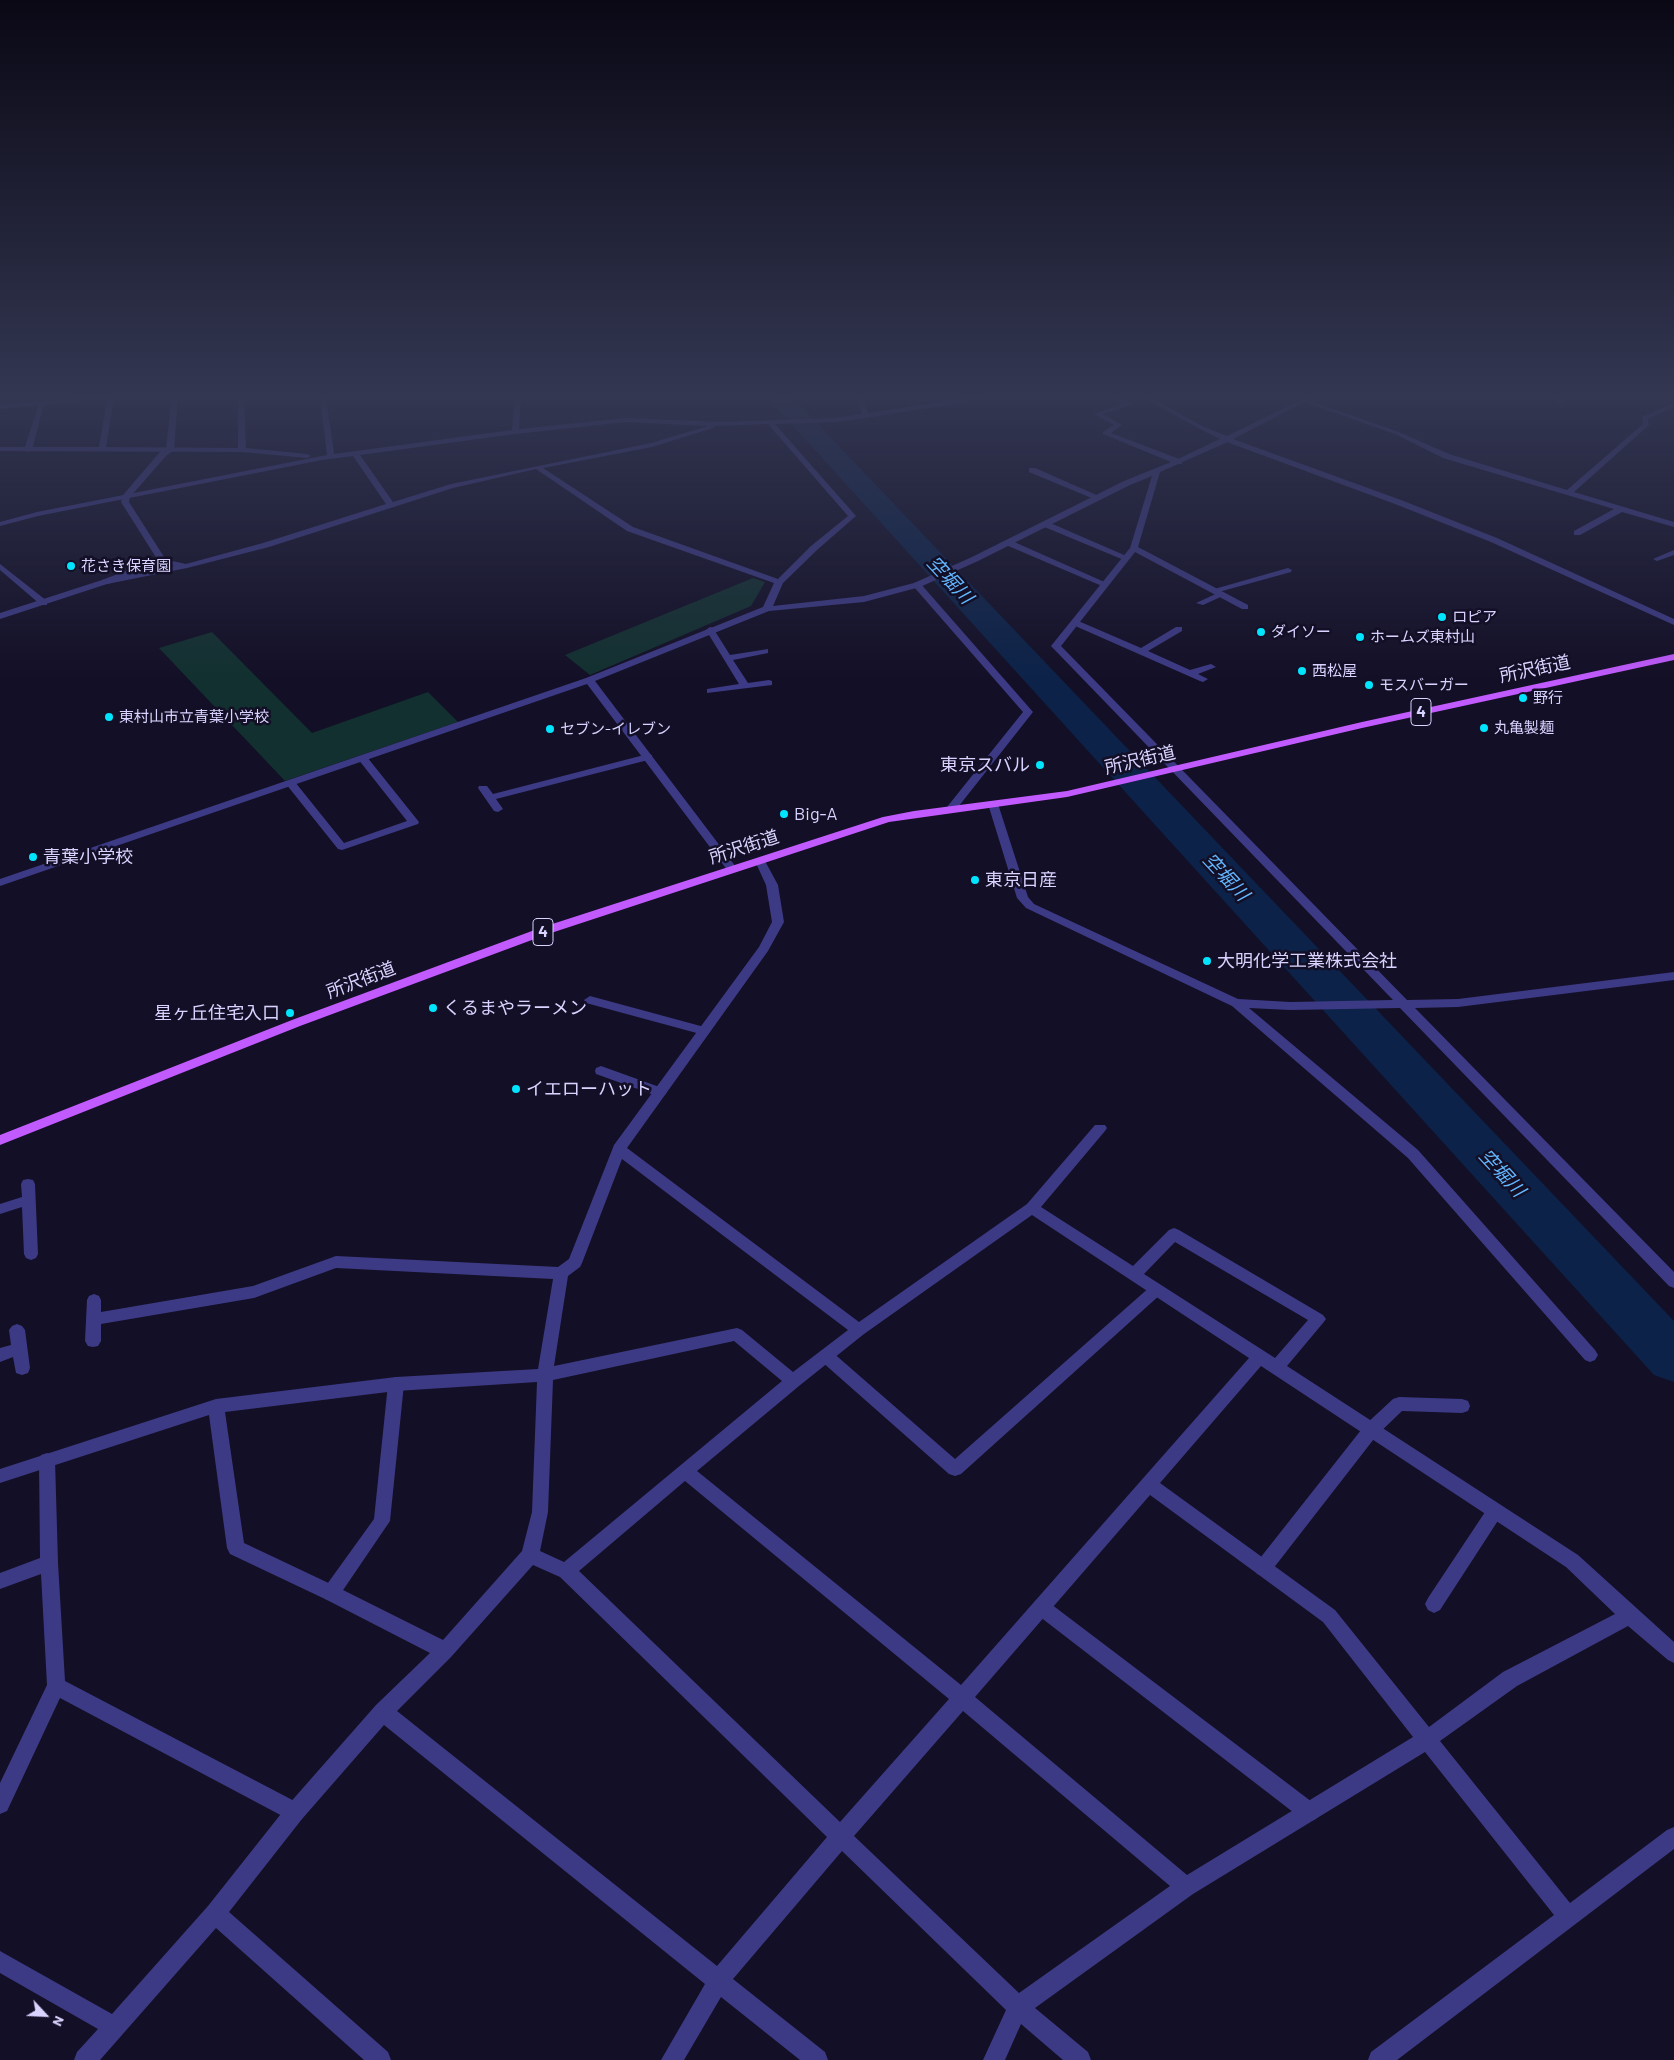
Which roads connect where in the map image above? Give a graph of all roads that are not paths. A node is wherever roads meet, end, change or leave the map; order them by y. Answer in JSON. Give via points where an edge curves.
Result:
{"nodes":[{"id":1,"x":130,"y":492,"type":"edge"},
{"id":2,"x":150,"y":492,"type":"edge"},
{"id":3,"x":382,"y":492,"type":"edge"},
{"id":4,"x":430,"y":492,"type":"edge"},
{"id":5,"x":575,"y":492,"type":"edge"},
{"id":6,"x":831,"y":492,"type":"edge"},
{"id":7,"x":1085,"y":492,"type":"edge"},
{"id":8,"x":1108,"y":492,"type":"edge"},
{"id":9,"x":1151,"y":492,"type":"edge"},
{"id":10,"x":1371,"y":492,"type":"edge"},
{"id":11,"x":1561,"y":492,"type":"edge"},
{"id":12,"x":1567,"y":494,"type":"joint"},
{"id":13,"x":126,"y":497,"type":"junction"},
{"id":14,"x":1097,"y":497,"type":"junction"},
{"id":15,"x":390,"y":504,"type":"junction"},
{"id":16,"x":1621,"y":509,"type":"junction"},
{"id":17,"x":0,"y":524,"type":"edge"},
{"id":18,"x":1045,"y":524,"type":"junction"},
{"id":19,"x":1674,"y":525,"type":"edge"},
{"id":20,"x":1577,"y":533,"type":"dead end"},
{"id":21,"x":1009,"y":543,"type":"junction"},
{"id":22,"x":1134,"y":548,"type":"junction"},
{"id":23,"x":1674,"y":552,"type":"edge"},
{"id":24,"x":1127,"y":558,"type":"junction"},
{"id":25,"x":1657,"y":559,"type":"dead end"},
{"id":26,"x":162,"y":560,"type":"junction"},
{"id":27,"x":0,"y":566,"type":"edge"},
{"id":28,"x":187,"y":566,"type":"junction"},
{"id":29,"x":1288,"y":570,"type":"dead end"},
{"id":30,"x":105,"y":582,"type":"junction"},
{"id":31,"x":779,"y":582,"type":"junction"},
{"id":32,"x":921,"y":584,"type":"junction"},
{"id":33,"x":1105,"y":584,"type":"junction"},
{"id":34,"x":1219,"y":592,"type":"junction"},
{"id":35,"x":44,"y":603,"type":"junction"},
{"id":36,"x":1200,"y":603,"type":"dead end"},
{"id":37,"x":1245,"y":607,"type":"dead end"},
{"id":38,"x":767,"y":609,"type":"junction"},
{"id":39,"x":0,"y":616,"type":"edge"},
{"id":40,"x":1674,"y":622,"type":"edge"},
{"id":41,"x":1076,"y":623,"type":"junction"},
{"id":42,"x":1178,"y":629,"type":"dead end"},
{"id":43,"x":710,"y":630,"type":"junction"},
{"id":44,"x":766,"y":651,"type":"dead end"},
{"id":45,"x":1141,"y":652,"type":"junction"},
{"id":46,"x":1674,"y":657,"type":"edge"},
{"id":47,"x":728,"y":658,"type":"junction"},
{"id":48,"x":1210,"y":667,"type":"dead end"},
{"id":49,"x":1190,"y":673,"type":"junction"},
{"id":50,"x":589,"y":680,"type":"junction"},
{"id":51,"x":1204,"y":680,"type":"dead end"},
{"id":52,"x":768,"y":682,"type":"dead end"},
{"id":53,"x":746,"y":686,"type":"junction"},
{"id":54,"x":710,"y":691,"type":"dead end"},
{"id":55,"x":648,"y":758,"type":"junction"},
{"id":56,"x":363,"y":759,"type":"junction"},
{"id":57,"x":1174,"y":770,"type":"junction"},
{"id":58,"x":291,"y":784,"type":"junction"},
{"id":59,"x":483,"y":788,"type":"dead end"},
{"id":60,"x":490,"y":798,"type":"junction"},
{"id":61,"x":993,"y":804,"type":"junction"},
{"id":62,"x":498,"y":809,"type":"dead end"},
{"id":63,"x":951,"y":809,"type":"junction"},
{"id":64,"x":760,"y":860,"type":"junction"},
{"id":65,"x":732,"y":869,"type":"junction"},
{"id":66,"x":0,"y":883,"type":"edge"},
{"id":67,"x":1674,"y":976,"type":"edge"},
{"id":68,"x":590,"y":1000,"type":"dead end"},
{"id":69,"x":1236,"y":1003,"type":"junction"},
{"id":70,"x":1405,"y":1005,"type":"junction"},
{"id":71,"x":704,"y":1031,"type":"junction"},
{"id":72,"x":601,"y":1071,"type":"dead end"},
{"id":73,"x":660,"y":1092,"type":"junction"},
{"id":74,"x":1100,"y":1128,"type":"dead end"},
{"id":75,"x":0,"y":1140,"type":"edge"},
{"id":76,"x":619,"y":1149,"type":"junction"},
{"id":77,"x":28,"y":1184,"type":"dead end"},
{"id":78,"x":28,"y":1200,"type":"junction"},
{"id":79,"x":1032,"y":1208,"type":"junction"},
{"id":80,"x":0,"y":1209,"type":"edge"},
{"id":81,"x":31,"y":1254,"type":"dead end"},
{"id":82,"x":561,"y":1273,"type":"junction"},
{"id":83,"x":1134,"y":1275,"type":"junction"},
{"id":84,"x":1674,"y":1282,"type":"edge"},
{"id":85,"x":1156,"y":1290,"type":"junction"},
{"id":86,"x":94,"y":1300,"type":"dead end"},
{"id":87,"x":94,"y":1319,"type":"junction"},
{"id":88,"x":17,"y":1330,"type":"dead end"},
{"id":89,"x":859,"y":1330,"type":"junction"},
{"id":90,"x":93,"y":1341,"type":"dead end"},
{"id":91,"x":19,"y":1349,"type":"junction"},
{"id":92,"x":0,"y":1355,"type":"edge"},
{"id":93,"x":1590,"y":1355,"type":"dead end"},
{"id":94,"x":826,"y":1356,"type":"junction"},
{"id":95,"x":1260,"y":1357,"type":"junction"},
{"id":96,"x":22,"y":1368,"type":"dead end"},
{"id":97,"x":1276,"y":1368,"type":"junction"},
{"id":98,"x":545,"y":1375,"type":"junction"},
{"id":99,"x":793,"y":1381,"type":"junction"},
{"id":100,"x":396,"y":1384,"type":"junction"},
{"id":101,"x":216,"y":1406,"type":"junction"},
{"id":102,"x":1462,"y":1406,"type":"dead end"},
{"id":103,"x":1371,"y":1430,"type":"junction"},
{"id":104,"x":47,"y":1460,"type":"junction"},
{"id":105,"x":685,"y":1471,"type":"junction"},
{"id":106,"x":0,"y":1476,"type":"edge"},
{"id":107,"x":1149,"y":1484,"type":"junction"},
{"id":108,"x":1495,"y":1511,"type":"junction"},
{"id":109,"x":530,"y":1555,"type":"junction"},
{"id":110,"x":49,"y":1563,"type":"junction"},
{"id":111,"x":1263,"y":1568,"type":"junction"},
{"id":112,"x":566,"y":1571,"type":"junction"},
{"id":113,"x":0,"y":1581,"type":"edge"},
{"id":114,"x":331,"y":1594,"type":"junction"},
{"id":115,"x":1434,"y":1604,"type":"dead end"},
{"id":116,"x":1041,"y":1607,"type":"junction"},
{"id":117,"x":1630,"y":1616,"type":"junction"},
{"id":118,"x":445,"y":1651,"type":"junction"},
{"id":119,"x":1674,"y":1654,"type":"edge"},
{"id":120,"x":56,"y":1686,"type":"junction"},
{"id":121,"x":962,"y":1698,"type":"junction"},
{"id":122,"x":383,"y":1712,"type":"junction"},
{"id":123,"x":1426,"y":1740,"type":"junction"},
{"id":124,"x":0,"y":1804,"type":"edge"},
{"id":125,"x":295,"y":1812,"type":"junction"},
{"id":126,"x":1309,"y":1812,"type":"junction"},
{"id":127,"x":841,"y":1836,"type":"junction"},
{"id":128,"x":1674,"y":1837,"type":"edge"},
{"id":129,"x":1186,"y":1887,"type":"junction"},
{"id":130,"x":215,"y":1912,"type":"junction"},
{"id":131,"x":1568,"y":1917,"type":"junction"},
{"id":132,"x":0,"y":1962,"type":"edge"},
{"id":133,"x":719,"y":1980,"type":"junction"},
{"id":134,"x":1018,"y":2007,"type":"junction"},
{"id":135,"x":114,"y":2027,"type":"junction"},
{"id":136,"x":85,"y":2060,"type":"edge"},
{"id":137,"x":380,"y":2060,"type":"edge"},
{"id":138,"x":672,"y":2060,"type":"edge"},
{"id":139,"x":817,"y":2060,"type":"edge"},
{"id":140,"x":994,"y":2060,"type":"edge"},
{"id":141,"x":1080,"y":2060,"type":"edge"},
{"id":142,"x":1379,"y":2060,"type":"edge"}],
"edges":[{"from":1,"to":13,"type":"street"},
{"from":2,"to":13,"type":"street"},
{"from":3,"to":15,"type":"street"},
{"from":4,"to":15,"type":"street"},
{"from":5,"to":31,"type":"street","via":[[630,529]]},
{"from":6,"to":31,"type":"street","via":[[852,516]]},
{"from":7,"to":14,"type":"street"},
{"from":8,"to":14,"type":"street"},
{"from":9,"to":22,"type":"street"},
{"from":10,"to":40,"type":"street","via":[[1494,540]]},
{"from":11,"to":12,"type":"street"},
{"from":12,"to":16,"type":"street"},
{"from":13,"to":17,"type":"street"},
{"from":13,"to":26,"type":"street","via":[[125,502]]},
{"from":14,"to":18,"type":"street"},
{"from":15,"to":28,"type":"street","via":[[266,545]]},
{"from":16,"to":19,"type":"street"},
{"from":16,"to":20,"type":"street"},
{"from":18,"to":21,"type":"street"},
{"from":18,"to":24,"type":"street"},
{"from":21,"to":32,"type":"street"},
{"from":21,"to":33,"type":"street"},
{"from":22,"to":24,"type":"street"},
{"from":22,"to":34,"type":"street"},
{"from":23,"to":25,"type":"street"},
{"from":24,"to":33,"type":"street"},
{"from":26,"to":28,"type":"street"},
{"from":26,"to":30,"type":"street"},
{"from":27,"to":35,"type":"street"},
{"from":28,"to":30,"type":"street"},
{"from":29,"to":34,"type":"street"},
{"from":30,"to":35,"type":"street"},
{"from":31,"to":38,"type":"street"},
{"from":32,"to":38,"type":"street","via":[[864,599]]},
{"from":32,"to":63,"type":"street","via":[[1028,712]]},
{"from":33,"to":41,"type":"street"},
{"from":34,"to":36,"type":"street"},
{"from":34,"to":37,"type":"street"},
{"from":35,"to":39,"type":"street"},
{"from":38,"to":43,"type":"street"},
{"from":41,"to":45,"type":"street"},
{"from":41,"to":57,"type":"street","via":[[1056,646]]},
{"from":42,"to":45,"type":"street"},
{"from":43,"to":47,"type":"street"},
{"from":43,"to":50,"type":"street"},
{"from":44,"to":47,"type":"street"},
{"from":45,"to":49,"type":"street"},
{"from":46,"to":57,"type":"main road","name":"所沢街道","number":"4","via":[[1371,722]]},
{"from":47,"to":53,"type":"street"},
{"from":48,"to":49,"type":"street"},
{"from":49,"to":51,"type":"street"},
{"from":50,"to":55,"type":"street"},
{"from":50,"to":56,"type":"street"},
{"from":52,"to":53,"type":"street"},
{"from":53,"to":54,"type":"street"},
{"from":55,"to":60,"type":"street"},
{"from":55,"to":65,"type":"street"},
{"from":56,"to":58,"type":"street"},
{"from":56,"to":58,"type":"street","via":[[414,822],[342,847]]},
{"from":57,"to":61,"type":"main road","name":"所沢街道","number":"4","via":[[1067,794]]},
{"from":57,"to":70,"type":"street"},
{"from":58,"to":66,"type":"street"},
{"from":59,"to":60,"type":"street"},
{"from":60,"to":62,"type":"street"},
{"from":61,"to":63,"type":"main road","name":"所沢街道","number":"4"},
{"from":61,"to":69,"type":"street","via":[[1023,898],[1030,906]]},
{"from":63,"to":64,"type":"main road","name":"所沢街道","number":"4","via":[[887,819]]},
{"from":64,"to":65,"type":"main road","name":"所沢街道","number":"4"},
{"from":64,"to":71,"type":"street","via":[[772,885],[778,922],[764,948]]},
{"from":65,"to":75,"type":"main road","name":"所沢街道","number":"4","via":[[420,977]]},
{"from":67,"to":70,"type":"street","via":[[1458,1002]]},
{"from":68,"to":71,"type":"street"},
{"from":69,"to":70,"type":"street"},
{"from":69,"to":93,"type":"street","via":[[1414,1154]]},
{"from":70,"to":84,"type":"street"},
{"from":71,"to":73,"type":"street"},
{"from":72,"to":73,"type":"street"},
{"from":73,"to":76,"type":"street"},
{"from":74,"to":79,"type":"street"},
{"from":76,"to":82,"type":"street","via":[[575,1263]]},
{"from":76,"to":89,"type":"street"},
{"from":77,"to":78,"type":"street"},
{"from":78,"to":80,"type":"street"},
{"from":78,"to":81,"type":"street"},
{"from":79,"to":83,"type":"street"},
{"from":79,"to":89,"type":"street"},
{"from":82,"to":87,"type":"street","via":[[336,1262],[254,1292]]},
{"from":82,"to":98,"type":"street"},
{"from":83,"to":85,"type":"street"},
{"from":83,"to":97,"type":"street","via":[[1174,1234],[1318,1319]]},
{"from":85,"to":94,"type":"street","via":[[956,1469]]},
{"from":85,"to":95,"type":"street"},
{"from":86,"to":87,"type":"street"},
{"from":87,"to":90,"type":"street"},
{"from":88,"to":91,"type":"street"},
{"from":89,"to":94,"type":"street"},
{"from":91,"to":92,"type":"street"},
{"from":91,"to":96,"type":"street"},
{"from":94,"to":99,"type":"street"},
{"from":95,"to":97,"type":"street"},
{"from":95,"to":107,"type":"street"},
{"from":97,"to":103,"type":"street"},
{"from":98,"to":99,"type":"street","via":[[737,1334]]},
{"from":98,"to":100,"type":"street"},
{"from":98,"to":109,"type":"street","via":[[540,1512]]},
{"from":99,"to":105,"type":"street"},
{"from":100,"to":101,"type":"street"},
{"from":100,"to":114,"type":"street","via":[[382,1521]]},
{"from":101,"to":104,"type":"street"},
{"from":101,"to":114,"type":"street","via":[[236,1548]]},
{"from":102,"to":103,"type":"street","via":[[1400,1404]]},
{"from":103,"to":108,"type":"street"},
{"from":103,"to":111,"type":"street"},
{"from":104,"to":106,"type":"street"},
{"from":104,"to":110,"type":"street"},
{"from":105,"to":112,"type":"street"},
{"from":105,"to":121,"type":"street"},
{"from":107,"to":111,"type":"street"},
{"from":107,"to":116,"type":"street"},
{"from":108,"to":115,"type":"street"},
{"from":108,"to":117,"type":"street","via":[[1572,1561]]},
{"from":109,"to":112,"type":"street"},
{"from":109,"to":118,"type":"street"},
{"from":110,"to":113,"type":"street"},
{"from":110,"to":120,"type":"street"},
{"from":111,"to":123,"type":"street","via":[[1329,1616]]},
{"from":112,"to":127,"type":"street"},
{"from":114,"to":118,"type":"street"},
{"from":116,"to":121,"type":"street"},
{"from":116,"to":126,"type":"street"},
{"from":117,"to":119,"type":"street"},
{"from":117,"to":123,"type":"street","via":[[1510,1679]]},
{"from":118,"to":122,"type":"street"},
{"from":120,"to":124,"type":"street"},
{"from":120,"to":125,"type":"street"},
{"from":121,"to":127,"type":"street"},
{"from":121,"to":129,"type":"street"},
{"from":122,"to":125,"type":"street"},
{"from":122,"to":133,"type":"street"},
{"from":123,"to":126,"type":"street"},
{"from":123,"to":131,"type":"street"},
{"from":125,"to":130,"type":"street"},
{"from":126,"to":129,"type":"street"},
{"from":127,"to":133,"type":"street"},
{"from":127,"to":134,"type":"street"},
{"from":128,"to":131,"type":"street"},
{"from":129,"to":134,"type":"street"},
{"from":130,"to":135,"type":"street"},
{"from":130,"to":137,"type":"street"},
{"from":131,"to":142,"type":"street"},
{"from":132,"to":135,"type":"street"},
{"from":133,"to":138,"type":"street"},
{"from":133,"to":139,"type":"street"},
{"from":134,"to":140,"type":"street"},
{"from":134,"to":141,"type":"street"},
{"from":135,"to":136,"type":"street"}]}
